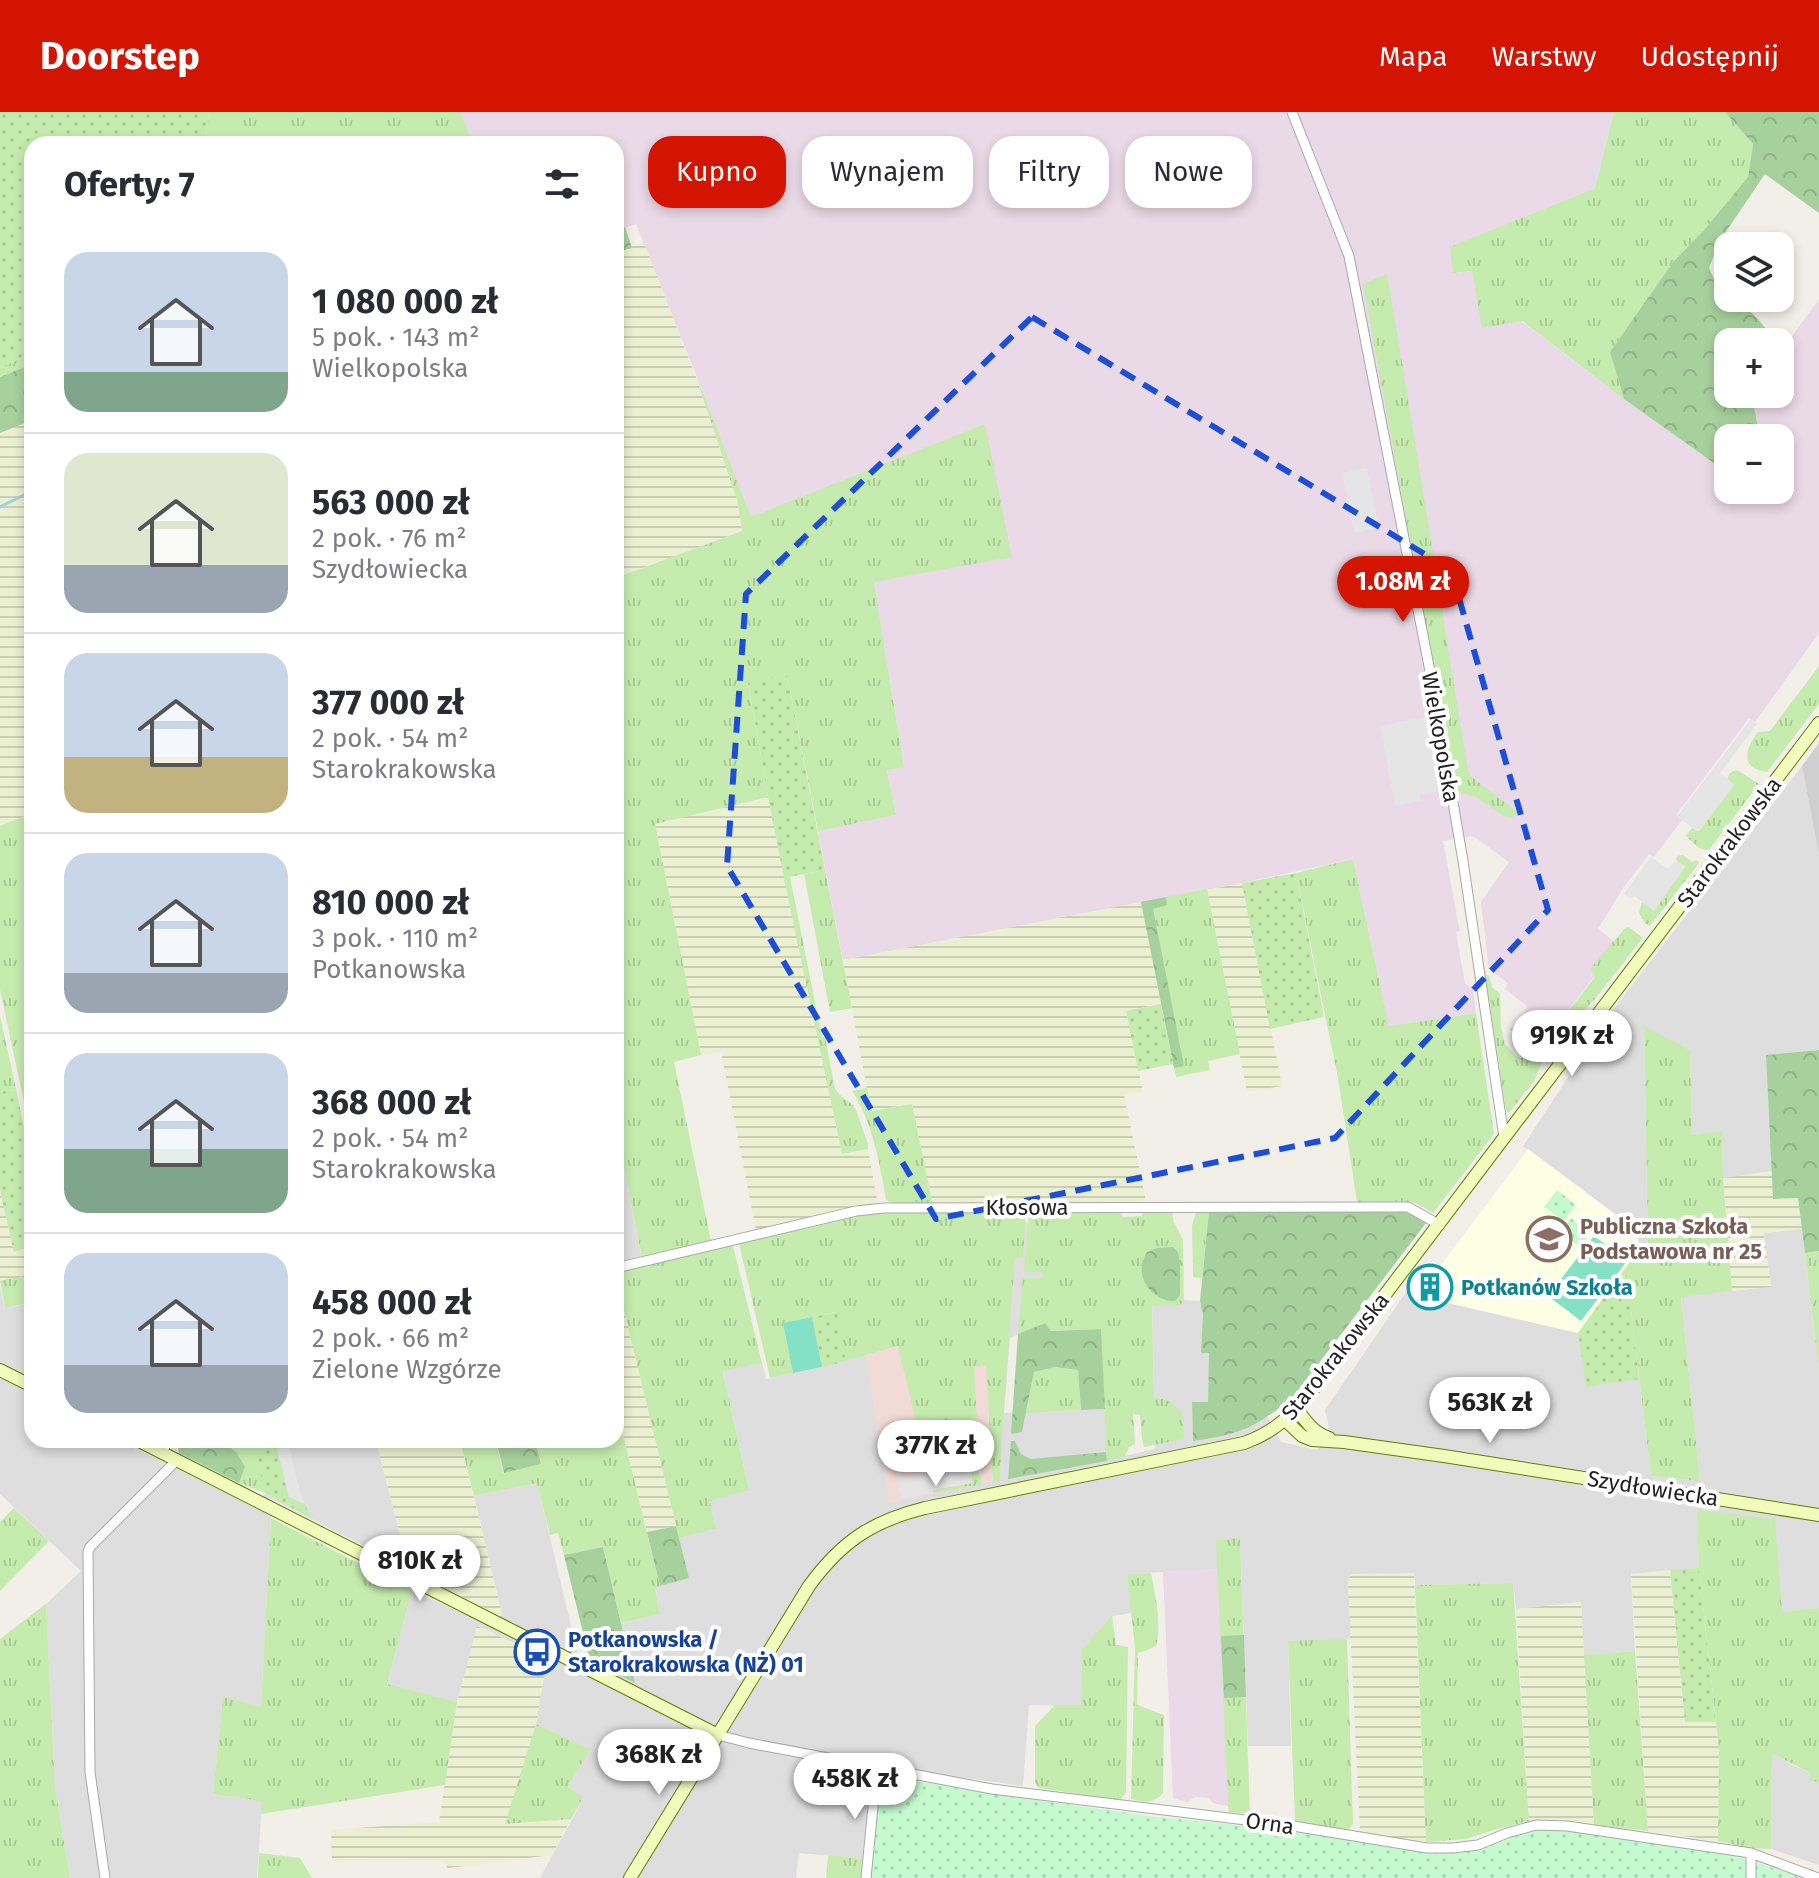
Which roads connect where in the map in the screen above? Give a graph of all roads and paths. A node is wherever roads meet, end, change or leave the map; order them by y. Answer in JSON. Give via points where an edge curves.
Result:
{"nodes":[{"id":1,"x":1292,"y":112,"type":"edge"},
{"id":2,"x":1819,"y":723,"type":"edge"},
{"id":3,"x":1504,"y":1137,"type":"junction"},
{"id":4,"x":1440,"y":1225,"type":"junction"},
{"id":5,"x":624,"y":1266,"type":"edge"},
{"id":6,"x":0,"y":1370,"type":"edge"},
{"id":7,"x":24,"y":1382,"type":"edge"},
{"id":8,"x":1297,"y":1409,"type":"junction"},
{"id":9,"x":1285,"y":1420,"type":"junction"},
{"id":10,"x":1344,"y":1442,"type":"junction"},
{"id":11,"x":152,"y":1448,"type":"edge"},
{"id":12,"x":164,"y":1448,"type":"edge"},
{"id":13,"x":162,"y":1453,"type":"junction"},
{"id":14,"x":177,"y":1460,"type":"junction"},
{"id":15,"x":1819,"y":1515,"type":"edge"},
{"id":16,"x":718,"y":1735,"type":"junction"},
{"id":17,"x":877,"y":1767,"type":"junction"},
{"id":18,"x":1751,"y":1853,"type":"junction"},
{"id":19,"x":105,"y":1878,"type":"edge"},
{"id":20,"x":630,"y":1878,"type":"edge"},
{"id":21,"x":866,"y":1878,"type":"edge"},
{"id":22,"x":1751,"y":1878,"type":"edge"},
{"id":23,"x":1818,"y":1878,"type":"edge"}],
"edges":[{"from":1,"to":3,"type":"street","name":"Wielkopolska","via":[[1349,256],[1435,697]]},
{"from":2,"to":3,"type":"street","name":"Starokrakowska"},
{"from":3,"to":4,"type":"street","name":"Starokrakowska"},
{"from":4,"to":5,"type":"street","name":"Kłosowa","via":[[1408,1207],[884,1208]]},
{"from":4,"to":8,"type":"street","name":"Starokrakowska"},
{"from":6,"to":7,"type":"street"},
{"from":8,"to":9,"type":"street","name":"Starokrakowska"},
{"from":8,"to":10,"type":"street","name":"Szydłowiecka","via":[[1315,1431]]},
{"from":9,"to":10,"type":"street","name":"Szydłowiecka","via":[[1307,1439]]},
{"from":9,"to":16,"type":"street","name":"Starokrakowska","via":[[1244,1443],[925,1508],[862,1532],[824,1565],[809,1586]]},
{"from":10,"to":15,"type":"street","name":"Szydłowiecka"},
{"from":11,"to":13,"type":"street"},
{"from":12,"to":13,"type":"street"},
{"from":13,"to":14,"type":"street"},
{"from":14,"to":16,"type":"street"},
{"from":14,"to":19,"type":"street","via":[[88,1552],[90,1772]]},
{"from":16,"to":17,"type":"street","name":"Orna"},
{"from":16,"to":20,"type":"street","name":"Starokrakowska"},
{"from":17,"to":18,"type":"street","name":"Orna","via":[[992,1789],[1427,1848],[1478,1845],[1536,1825]]},
{"from":17,"to":21,"type":"street"},
{"from":18,"to":22,"type":"street"},
{"from":18,"to":23,"type":"street","name":"Orna"}]}
